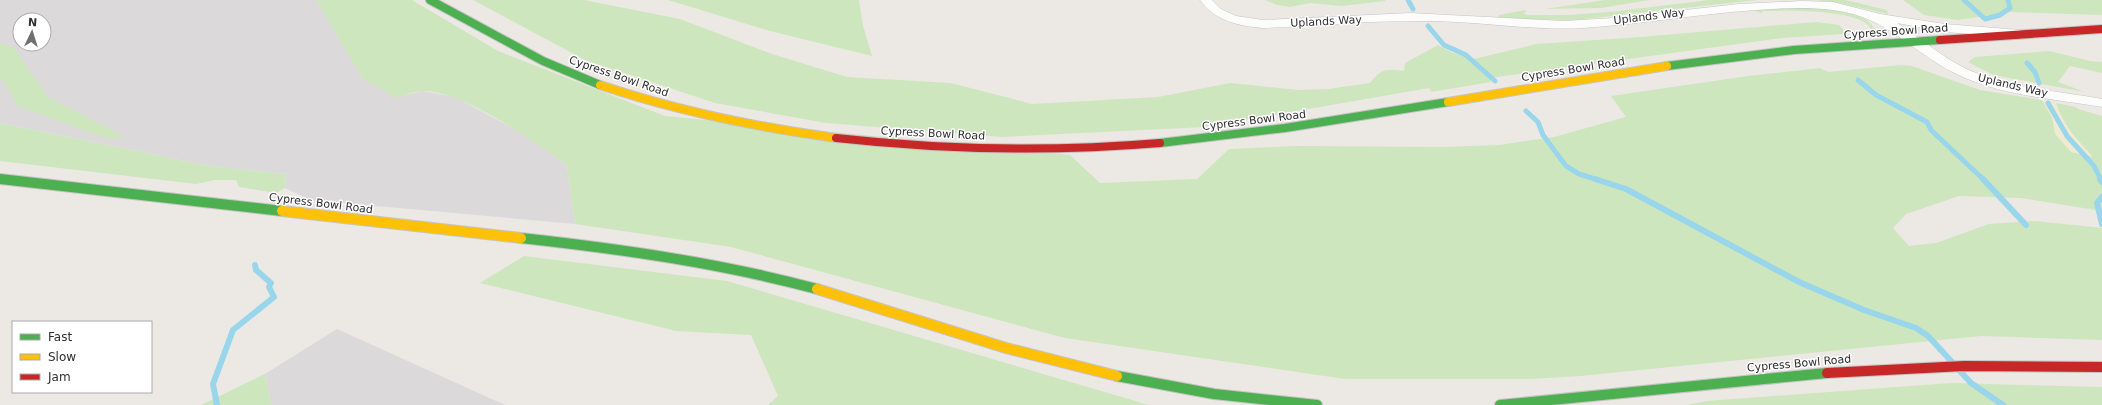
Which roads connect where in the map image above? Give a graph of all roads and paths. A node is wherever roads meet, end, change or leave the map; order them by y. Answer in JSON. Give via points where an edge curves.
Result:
{"nodes":[{"id":1,"x":430,"y":0,"type":"edge"},
{"id":2,"x":1206,"y":0,"type":"edge"},
{"id":3,"x":1877,"y":17,"type":"junction"},
{"id":4,"x":2102,"y":29,"type":"edge"},
{"id":5,"x":2027,"y":34,"type":"junction"},
{"id":6,"x":1914,"y":41,"type":"junction"},
{"id":7,"x":2102,"y":103,"type":"edge"},
{"id":8,"x":0,"y":179,"type":"edge"},
{"id":9,"x":2102,"y":366,"type":"edge"},
{"id":10,"x":1317,"y":405,"type":"edge"},
{"id":11,"x":1500,"y":405,"type":"edge"}],
"edges":[{"from":1,"to":6,"type":"street","name":"Cypress Bowl Road","via":[[544,61],[623,92],[672,107],[771,129],[831,137],[1018,150],[1146,144],[1270,130],[1700,61],[1792,50]]},
{"from":2,"to":3,"type":"street","name":"Uplands Way","via":[[1225,16],[1263,24],[1419,17],[1514,24],[1584,24],[1723,7],[1779,3],[1832,6]]},
{"from":3,"to":5,"type":"street","via":[[1945,28]]},
{"from":3,"to":6,"type":"street","name":"Uplands Way"},
{"from":4,"to":5,"type":"street","name":"Cypress Bowl Road"},
{"from":5,"to":6,"type":"street","name":"Cypress Bowl Road"},
{"from":6,"to":7,"type":"street","name":"Uplands Way","via":[[1956,68],[1975,76],[2001,84]]},
{"from":8,"to":10,"type":"street","name":"Cypress Bowl Road","via":[[543,239],[691,260],[796,284],[1103,374],[1224,396]]},
{"from":9,"to":11,"type":"street","name":"Cypress Bowl Road","via":[[2015,364],[1894,367]]}]}
